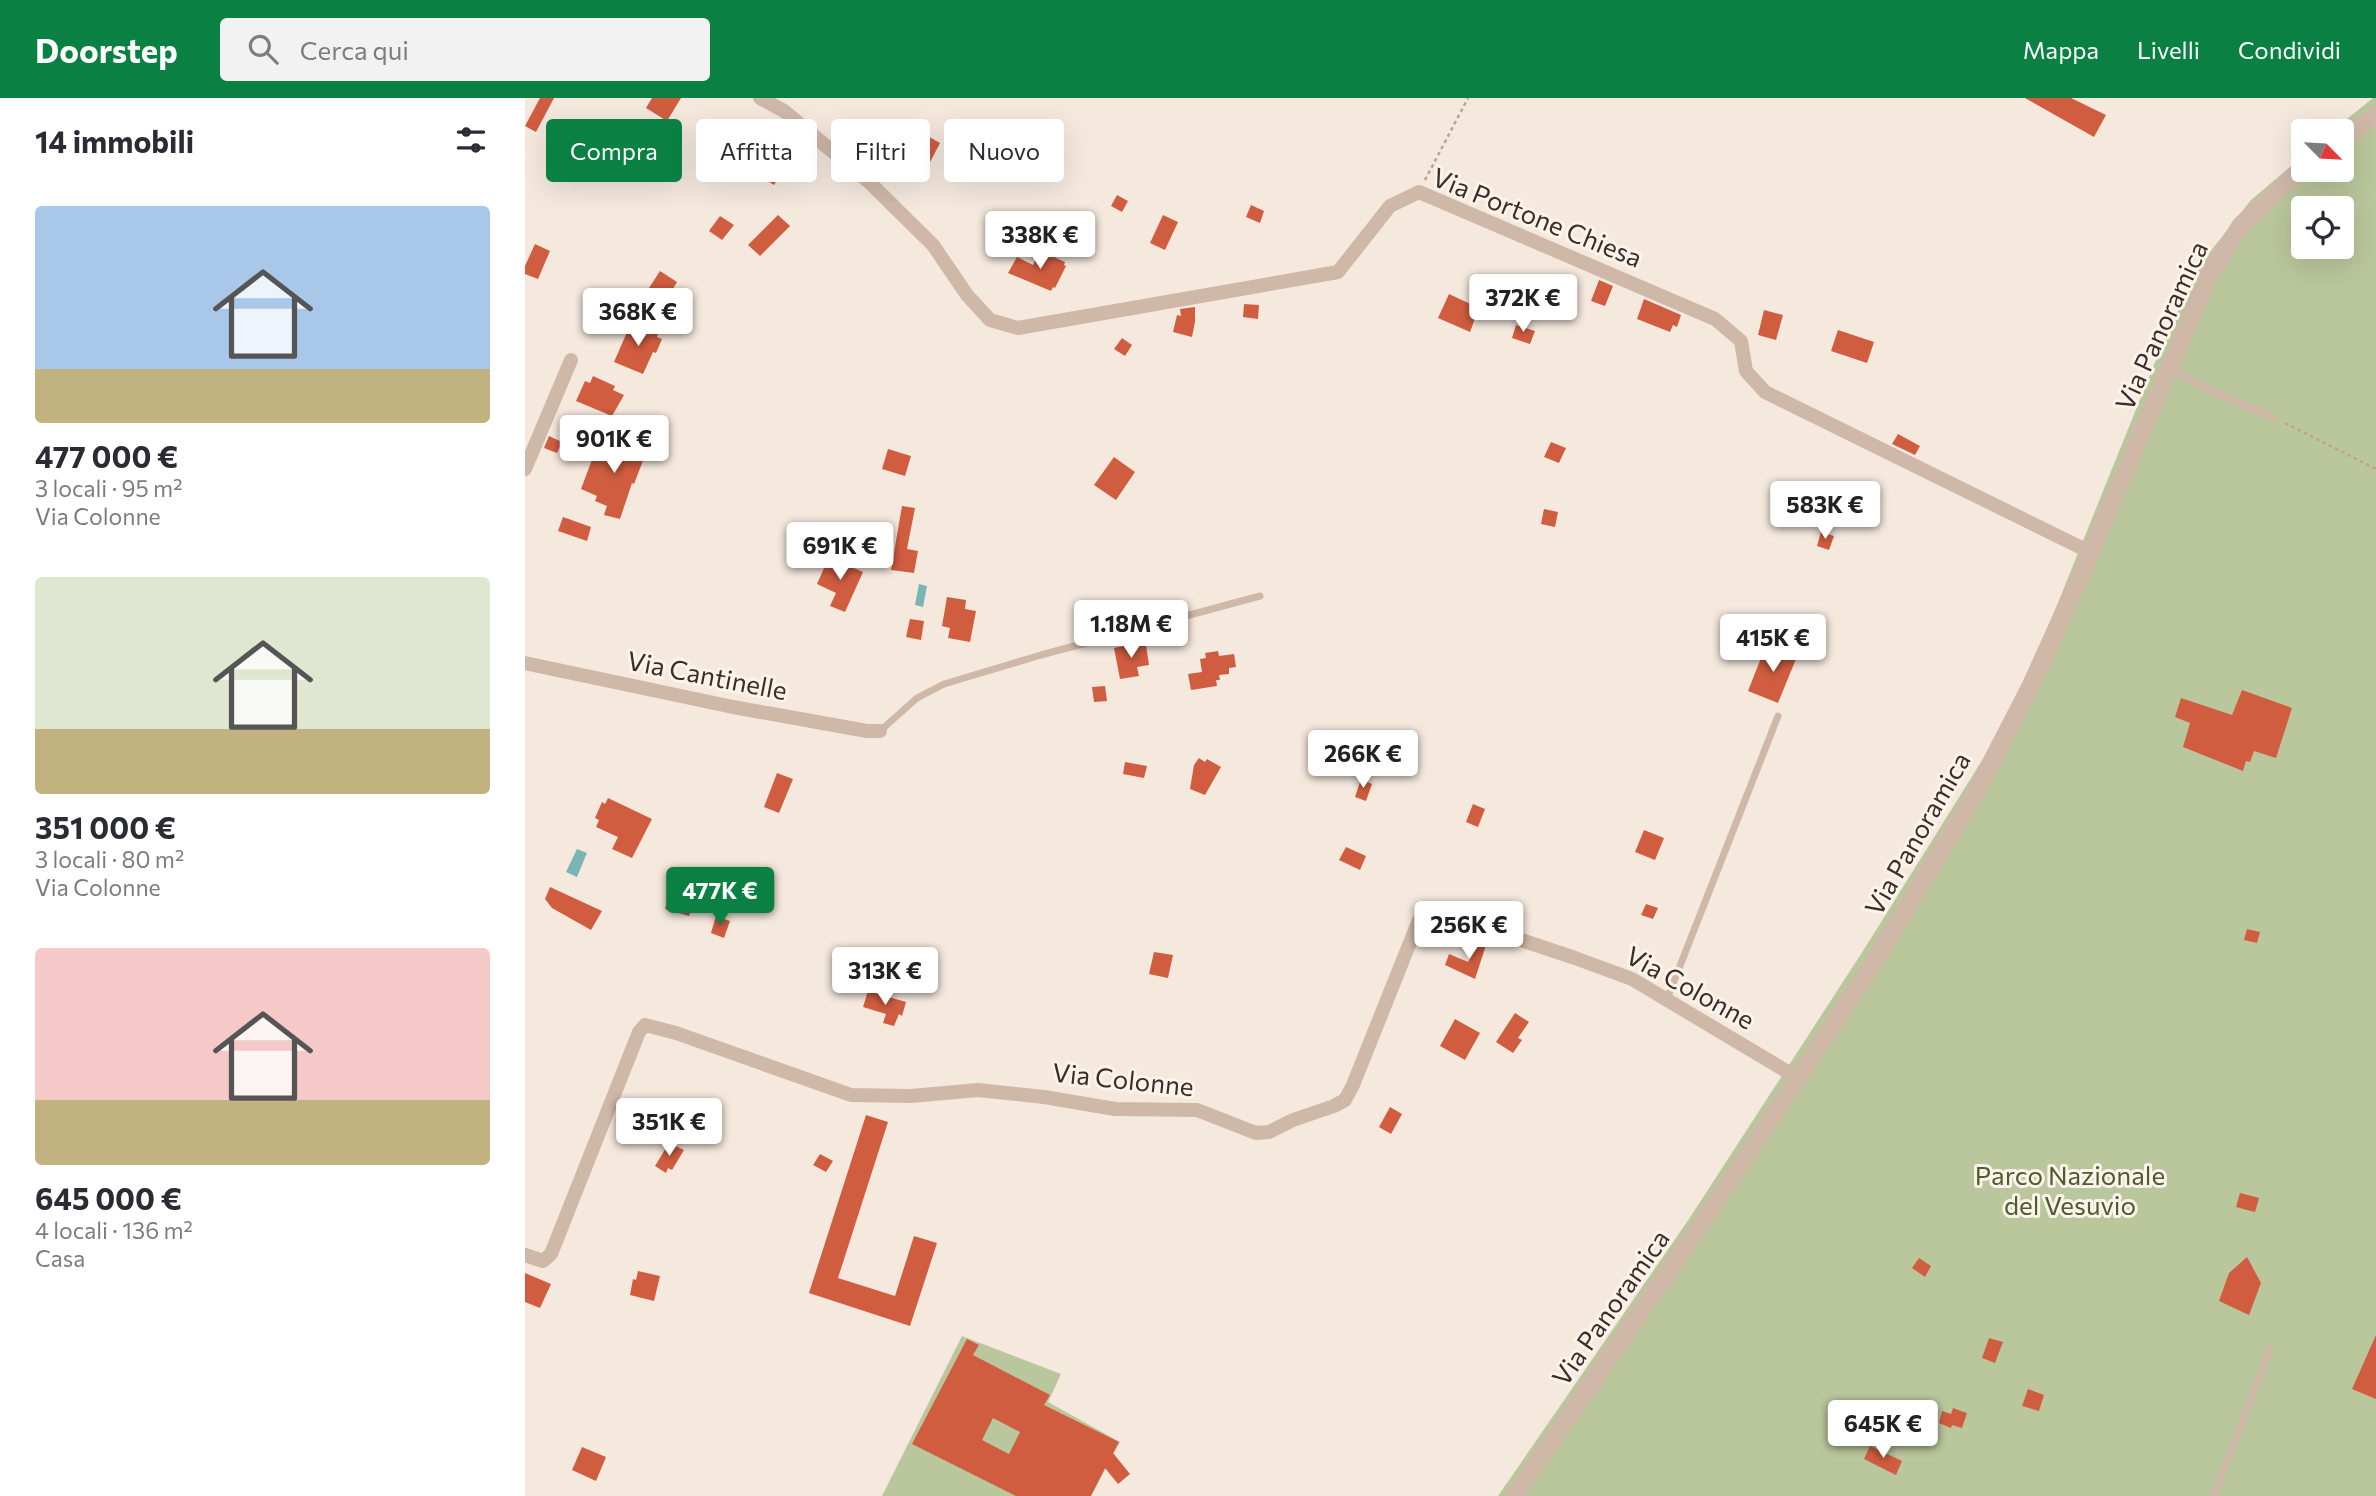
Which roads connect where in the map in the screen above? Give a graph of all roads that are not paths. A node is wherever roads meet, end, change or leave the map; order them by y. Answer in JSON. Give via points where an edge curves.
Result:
{"nodes":[{"id":1,"x":760,"y":98,"type":"edge"},
{"id":2,"x":2376,"y":115,"type":"edge"},
{"id":3,"x":2354,"y":131,"type":"edge"},
{"id":4,"x":2291,"y":178,"type":"edge"},
{"id":5,"x":571,"y":360,"type":"dead end"},
{"id":6,"x":2169,"y":369,"type":"junction"},
{"id":7,"x":2274,"y":418,"type":"road end"},
{"id":8,"x":525,"y":469,"type":"edge"},
{"id":9,"x":2090,"y":552,"type":"junction"},
{"id":10,"x":1260,"y":597,"type":"dead end"},
{"id":11,"x":525,"y":663,"type":"edge"},
{"id":12,"x":1778,"y":716,"type":"dead end"},
{"id":13,"x":880,"y":731,"type":"joint"},
{"id":14,"x":1667,"y":1000,"type":"junction"},
{"id":15,"x":1798,"y":1077,"type":"junction"},
{"id":16,"x":525,"y":1255,"type":"edge"},
{"id":17,"x":2270,"y":1348,"type":"dead end"},
{"id":18,"x":1514,"y":1496,"type":"edge"},
{"id":19,"x":2214,"y":1496,"type":"edge"}],
"edges":[{"from":1,"to":9,"type":"street","name":"Via Portone Chiesa","via":[[784,111],[868,181],[933,245],[990,320],[1018,328],[1338,272],[1390,206],[1419,192],[1715,319],[1741,341],[1746,371],[1765,392]]},
{"from":2,"to":3,"type":"street"},
{"from":4,"to":6,"type":"street","name":"Via Panoramica","via":[[2241,225],[2210,274]]},
{"from":5,"to":8,"type":"street"},
{"from":6,"to":7,"type":"lane"},
{"from":6,"to":9,"type":"street","name":"Via Panoramica"},
{"from":9,"to":15,"type":"street","name":"Via Panoramica","via":[[2031,685],[1976,792]]},
{"from":10,"to":13,"type":"lane","via":[[944,684],[917,698]]},
{"from":11,"to":13,"type":"street","name":"Via Cantinelle","via":[[733,707]]},
{"from":12,"to":14,"type":"lane"},
{"from":14,"to":15,"type":"street","name":"Via Colonne"},
{"from":14,"to":16,"type":"street","name":"Via Colonne","via":[[1632,979],[1576,958],[1426,912],[1345,1100],[1269,1132],[1256,1133],[1197,1110],[1115,1109],[978,1090],[851,1096],[645,1025],[551,1254],[543,1262]]},
{"from":15,"to":18,"type":"street","name":"Via Panoramica"},
{"from":17,"to":19,"type":"lane"}]}
